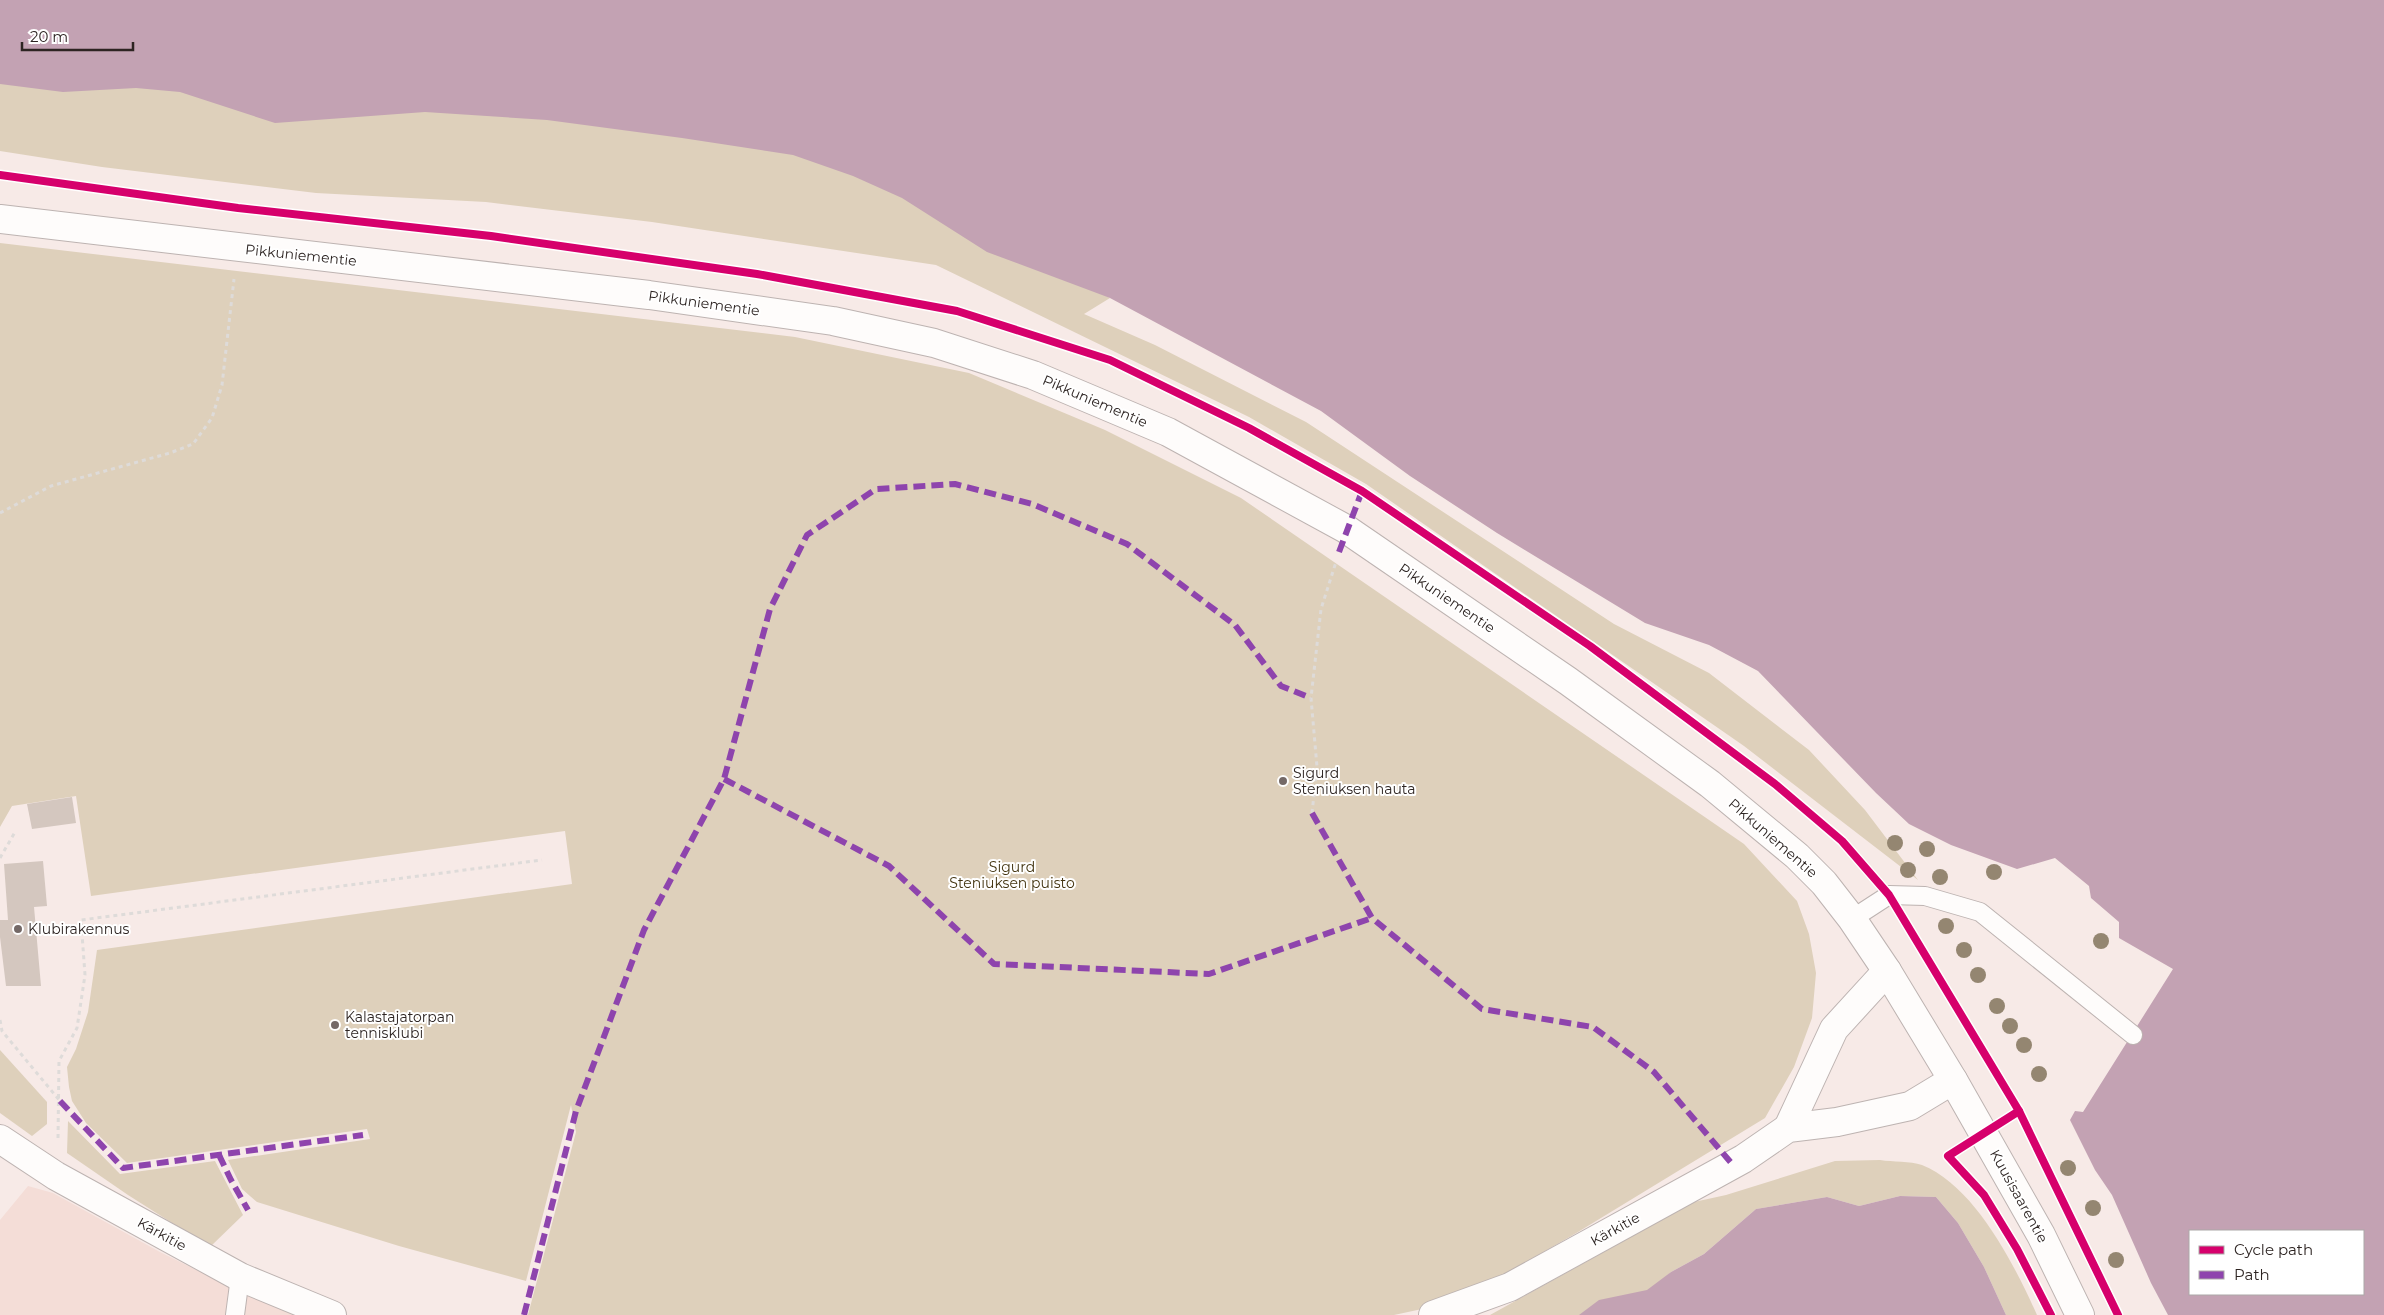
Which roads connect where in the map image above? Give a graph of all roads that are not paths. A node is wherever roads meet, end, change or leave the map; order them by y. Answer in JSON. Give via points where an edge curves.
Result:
{"nodes":[{"id":1,"x":0,"y":219,"type":"edge"},
{"id":2,"x":1852,"y":919,"type":"junction"},
{"id":3,"x":1887,"y":971,"type":"junction"},
{"id":4,"x":2133,"y":1035,"type":"dead end"},
{"id":5,"x":1953,"y":1080,"type":"junction"},
{"id":6,"x":1788,"y":1128,"type":"junction"},
{"id":7,"x":0,"y":1139,"type":"edge"},
{"id":8,"x":240,"y":1277,"type":"junction"},
{"id":9,"x":235,"y":1315,"type":"edge"},
{"id":10,"x":332,"y":1315,"type":"edge"},
{"id":11,"x":1433,"y":1315,"type":"edge"},
{"id":12,"x":2080,"y":1315,"type":"edge"}],
"edges":[{"from":1,"to":2,"type":"main road","name":"Pikkuniementie","via":[[648,295],[833,322],[934,343],[1033,374],[1168,432],[1346,529],[1568,681],[1710,784],[1797,856],[1824,883]]},
{"from":2,"to":3,"type":"main road","name":"Pikkuniementie"},
{"from":2,"to":4,"type":"lane","via":[[1889,895],[1925,896],[1980,912]]},
{"from":3,"to":5,"type":"main road","name":"Pikkuniementie"},
{"from":3,"to":6,"type":"main road","via":[[1834,1029]]},
{"from":5,"to":6,"type":"main road","name":"Kärkitie","via":[[1910,1106],[1837,1122]]},
{"from":5,"to":12,"type":"main road","name":"Kuusisaarentie","via":[[2041,1235]]},
{"from":6,"to":11,"type":"main road","name":"Kärkitie","via":[[1743,1159],[1510,1287]]},
{"from":7,"to":8,"type":"main road","name":"Kärkitie","via":[[56,1176]]},
{"from":8,"to":9,"type":"lane"},
{"from":8,"to":10,"type":"main road","name":"Kärkitie"}]}
